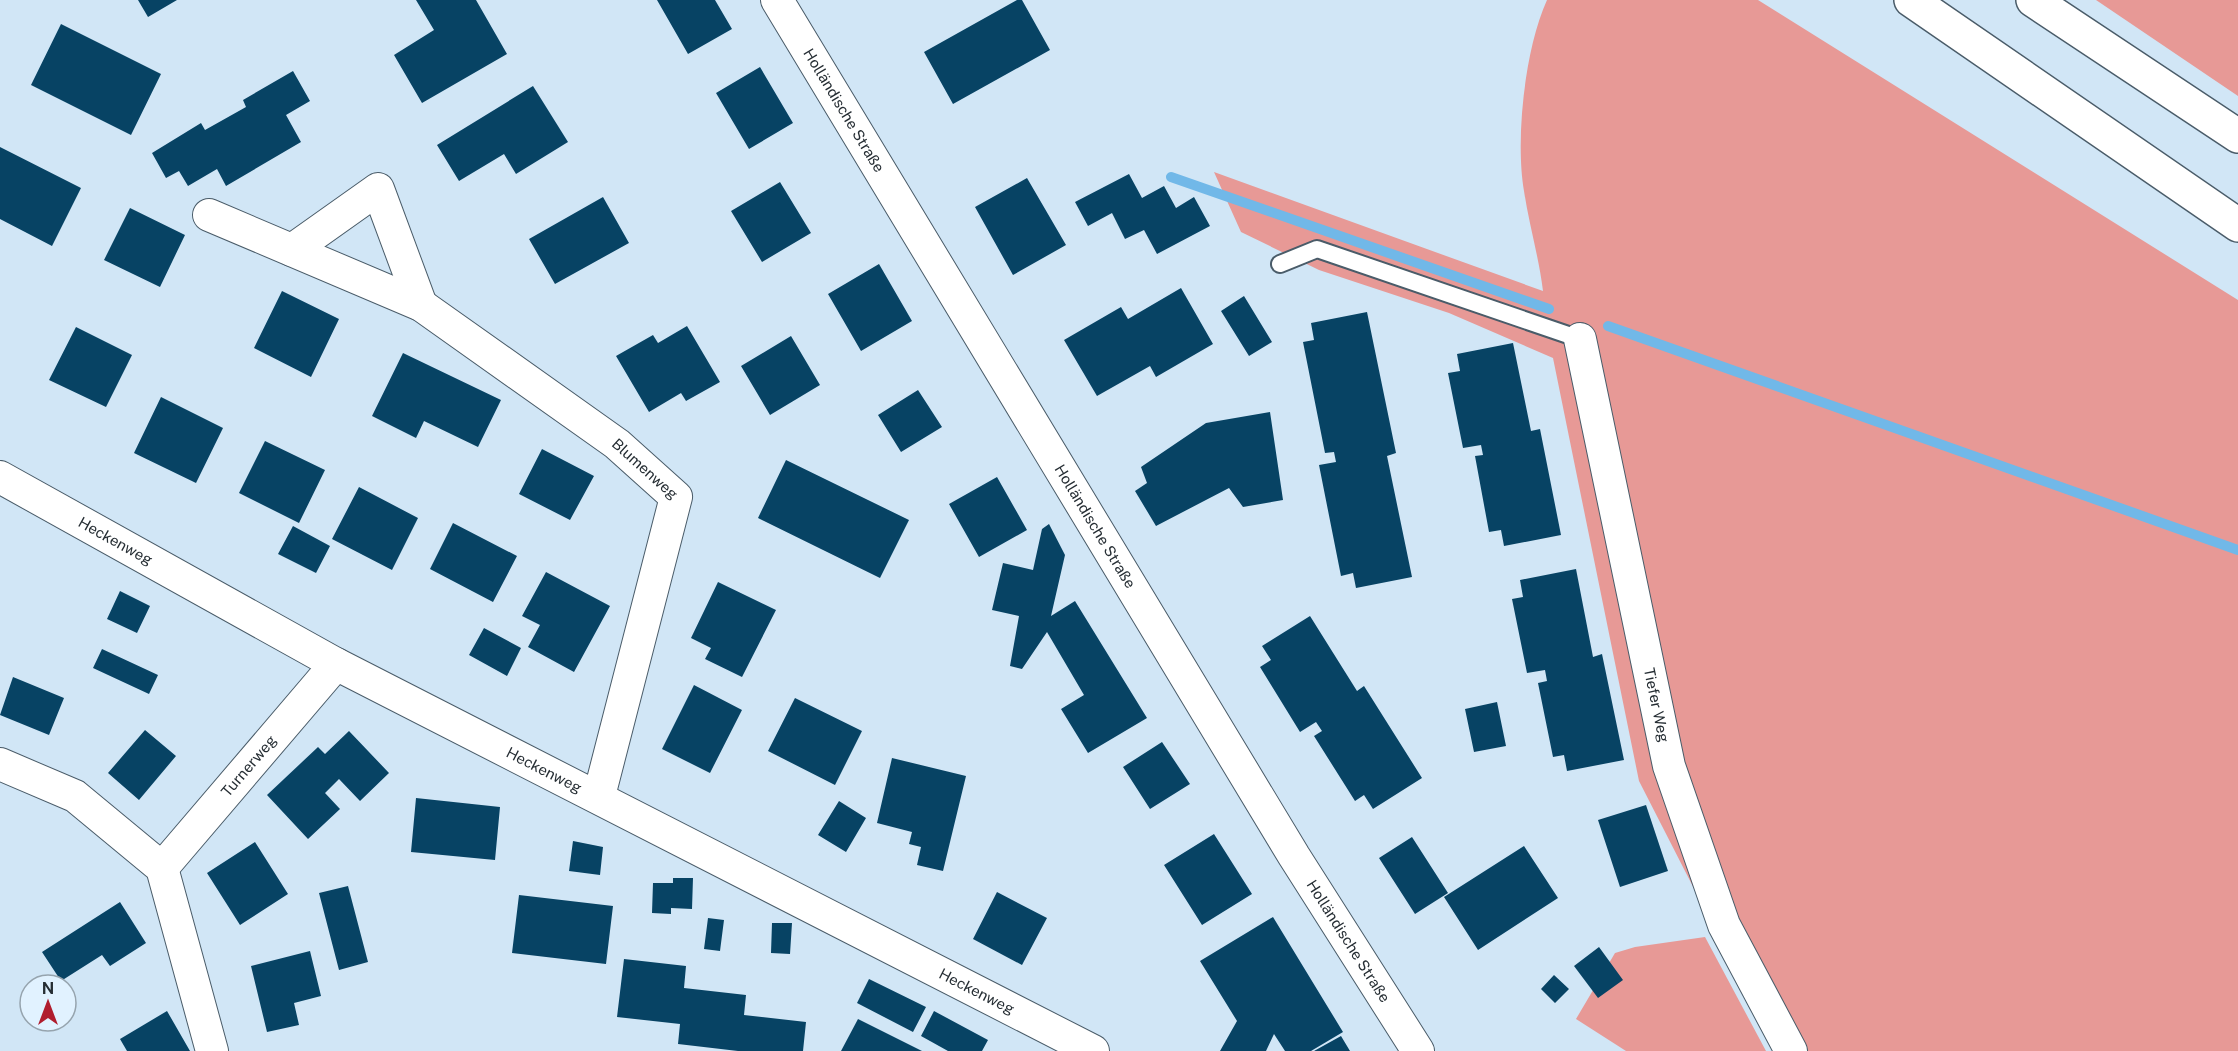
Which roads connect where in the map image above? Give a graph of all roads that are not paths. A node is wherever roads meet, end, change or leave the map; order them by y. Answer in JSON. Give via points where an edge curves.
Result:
{"nodes":[{"id":1,"x":777,"y":0,"type":"edge"},
{"id":2,"x":1911,"y":0,"type":"edge"},
{"id":3,"x":2032,"y":0,"type":"edge"},
{"id":4,"x":2238,"y":136,"type":"edge"},
{"id":5,"x":209,"y":215,"type":"dead end"},
{"id":6,"x":2238,"y":225,"type":"edge"},
{"id":7,"x":292,"y":250,"type":"junction"},
{"id":8,"x":1280,"y":264,"type":"dead end"},
{"id":9,"x":421,"y":304,"type":"junction"},
{"id":10,"x":1580,"y":339,"type":"joint"},
{"id":11,"x":0,"y":477,"type":"edge"},
{"id":12,"x":336,"y":664,"type":"junction"},
{"id":13,"x":0,"y":764,"type":"edge"},
{"id":14,"x":599,"y":796,"type":"junction"},
{"id":15,"x":162,"y":868,"type":"junction"},
{"id":16,"x":212,"y":1051,"type":"edge"},
{"id":17,"x":1093,"y":1051,"type":"edge"},
{"id":18,"x":1418,"y":1051,"type":"edge"},
{"id":19,"x":1791,"y":1051,"type":"edge"}],
"edges":[{"from":1,"to":18,"type":"street","name":"Holländische Straße","via":[[1294,856]]},
{"from":2,"to":6,"type":"highway"},
{"from":3,"to":4,"type":"highway"},
{"from":5,"to":7,"type":"street","name":"Blumenweg"},
{"from":7,"to":9,"type":"street","name":"Blumenweg"},
{"from":7,"to":9,"type":"street","via":[[378,189]]},
{"from":8,"to":10,"type":"lane","via":[[1317,249]]},
{"from":9,"to":14,"type":"street","name":"Blumenweg","via":[[617,444],[676,497]]},
{"from":10,"to":19,"type":"street","name":"Tiefer Weg","via":[[1669,766],[1724,925]]},
{"from":11,"to":12,"type":"street","name":"Heckenweg"},
{"from":12,"to":14,"type":"street","name":"Heckenweg"},
{"from":12,"to":15,"type":"street","name":"Turnerweg"},
{"from":13,"to":15,"type":"street","via":[[75,796]]},
{"from":14,"to":17,"type":"street","name":"Heckenweg"},
{"from":15,"to":16,"type":"street"}]}
